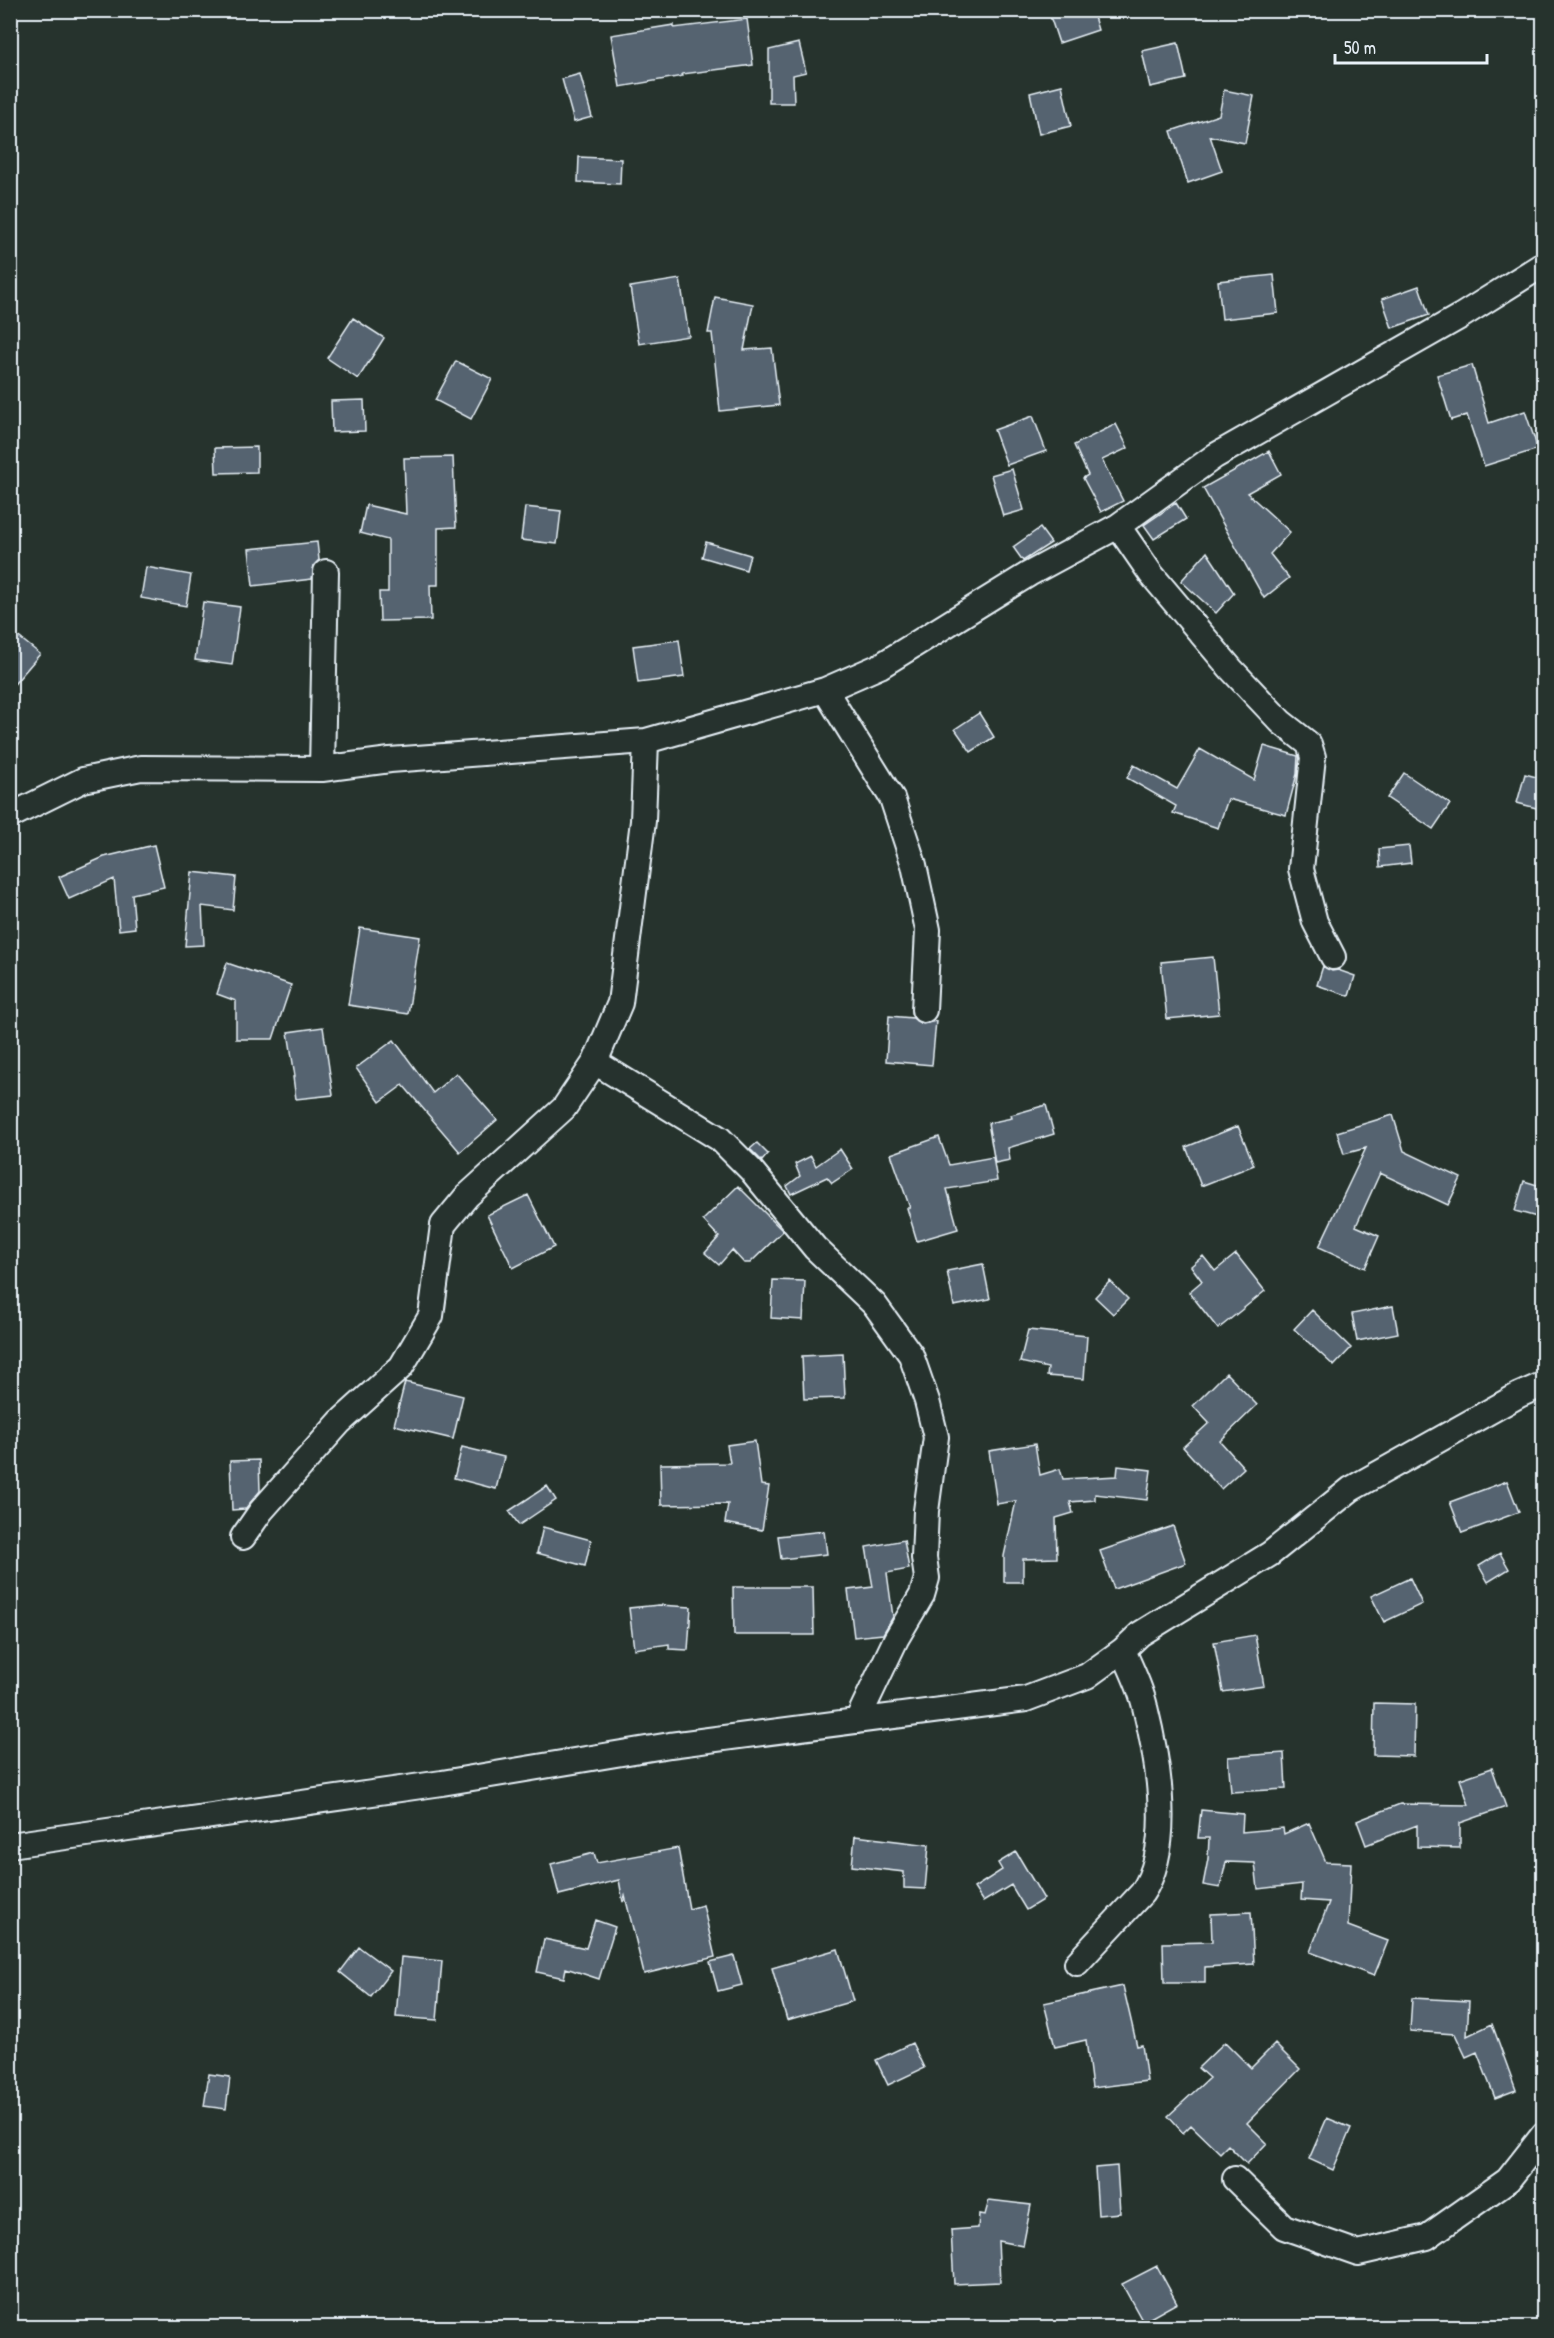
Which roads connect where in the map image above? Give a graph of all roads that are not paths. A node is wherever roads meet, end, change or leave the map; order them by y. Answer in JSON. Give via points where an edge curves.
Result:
{"nodes":[{"id":1,"x":1544,"y":264,"type":"edge"},
{"id":2,"x":1118,"y":526,"type":"junction"},
{"id":3,"x":326,"y":572,"type":"dead end"},
{"id":4,"x":825,"y":690,"type":"junction"},
{"id":5,"x":646,"y":741,"type":"junction"},
{"id":6,"x":322,"y":769,"type":"junction"},
{"id":7,"x":10,"y":816,"type":"edge"},
{"id":8,"x":1333,"y":957,"type":"dead end"},
{"id":9,"x":924,"y":1010,"type":"dead end"},
{"id":10,"x":595,"y":1062,"type":"junction"},
{"id":11,"x":1544,"y":1384,"type":"edge"},
{"id":12,"x":243,"y":1537,"type":"dead end"},
{"id":13,"x":1124,"y":1650,"type":"junction"},
{"id":14,"x":858,"y":1720,"type":"junction"},
{"id":15,"x":10,"y":1845,"type":"edge"},
{"id":16,"x":1077,"y":1963,"type":"dead end"},
{"id":17,"x":1544,"y":2134,"type":"edge"},
{"id":18,"x":1235,"y":2180,"type":"dead end"}],
"edges":[{"from":1,"to":2,"type":"street","via":[[1461,316],[1215,456]]},
{"from":2,"to":4,"type":"street","via":[[1029,574],[880,666]]},
{"from":2,"to":8,"type":"street","via":[[1151,574],[1231,669],[1281,722],[1309,744],[1313,756],[1301,869],[1315,922]]},
{"from":3,"to":6,"type":"street"},
{"from":4,"to":5,"type":"street"},
{"from":4,"to":9,"type":"street","via":[[892,798],[914,865],[928,930]]},
{"from":5,"to":6,"type":"street","via":[[390,760]]},
{"from":5,"to":10,"type":"street","via":[[643,821],[620,1003]]},
{"from":6,"to":7,"type":"street","via":[[141,768],[83,780]]},
{"from":10,"to":12,"type":"street","via":[[564,1108],[467,1196],[443,1225],[431,1316],[401,1367],[340,1422],[261,1511]]},
{"from":10,"to":14,"type":"street","via":[[720,1139],[815,1248],[874,1305],[911,1355],[936,1437],[926,1510],[927,1578]]},
{"from":11,"to":13,"type":"street","via":[[1352,1490],[1270,1554],[1140,1634]]},
{"from":13,"to":14,"type":"street","via":[[1087,1676],[1026,1699]]},
{"from":13,"to":16,"type":"street","via":[[1145,1705],[1159,1788],[1159,1849],[1142,1893]]},
{"from":14,"to":15,"type":"street"},
{"from":17,"to":18,"type":"street","via":[[1508,2180],[1427,2237],[1358,2253],[1284,2227]]}]}
